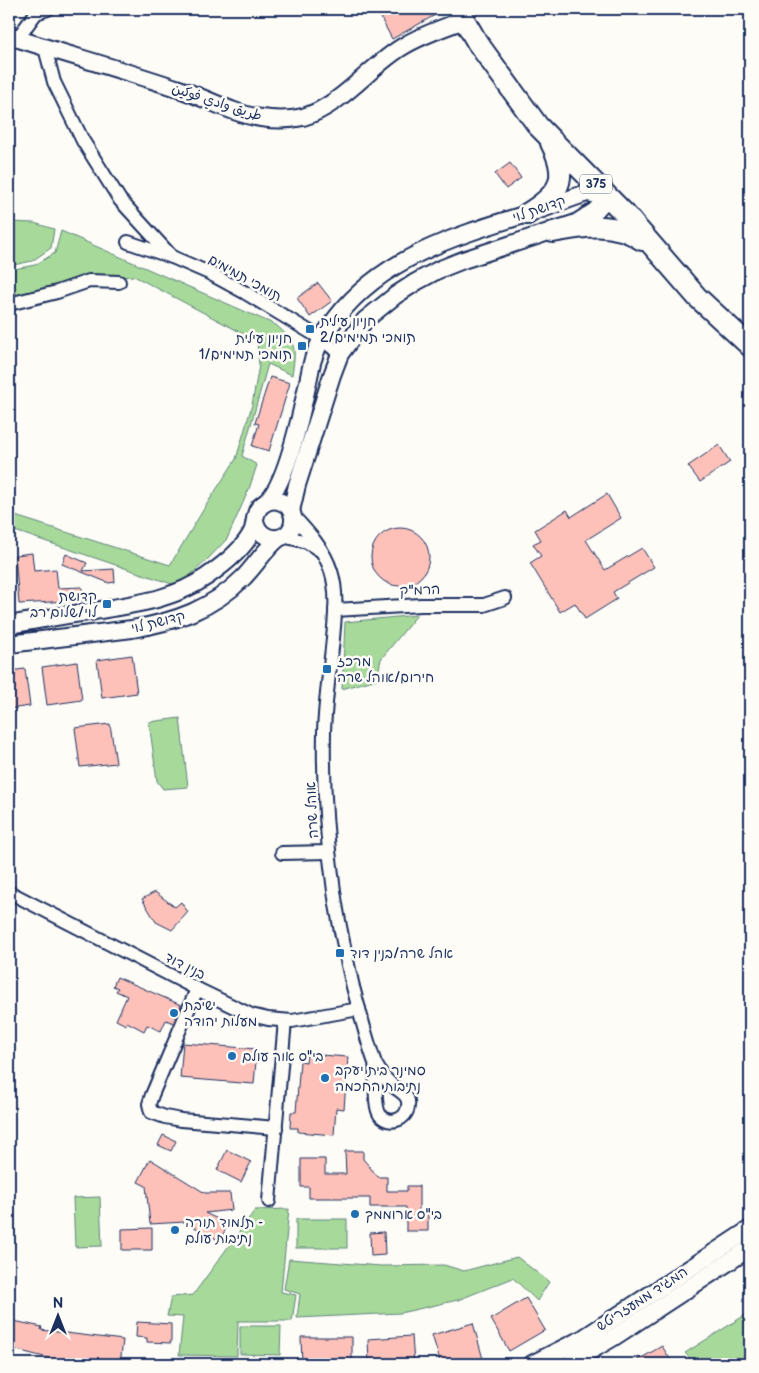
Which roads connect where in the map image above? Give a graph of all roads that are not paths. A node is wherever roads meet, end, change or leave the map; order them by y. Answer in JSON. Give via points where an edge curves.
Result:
{"nodes":[{"id":1,"x":48,"y":9,"type":"edge"},
{"id":2,"x":461,"y":14,"type":"edge"},
{"id":3,"x":13,"y":38,"type":"edge"},
{"id":4,"x":45,"y":48,"type":"junction"},
{"id":5,"x":545,"y":133,"type":"junction"},
{"id":6,"x":608,"y":197,"type":"junction"},
{"id":7,"x":527,"y":214,"type":"junction"},
{"id":8,"x":553,"y":232,"type":"junction"},
{"id":9,"x":128,"y":242,"type":"dead end"},
{"id":10,"x":655,"y":249,"type":"junction"},
{"id":11,"x":172,"y":257,"type":"junction"},
{"id":12,"x":119,"y":282,"type":"dead end"},
{"id":13,"x":9,"y":304,"type":"edge"},
{"id":14,"x":322,"y":339,"type":"junction"},
{"id":15,"x":750,"y":346,"type":"edge"},
{"id":16,"x":340,"y":354,"type":"junction"},
{"id":17,"x":266,"y":502,"type":"junction"},
{"id":18,"x":292,"y":513,"type":"junction"},
{"id":19,"x":255,"y":520,"type":"junction"},
{"id":20,"x":281,"y":537,"type":"junction"},
{"id":21,"x":322,"y":552,"type":"junction"},
{"id":22,"x":505,"y":598,"type":"dead end"},
{"id":23,"x":335,"y":610,"type":"junction"},
{"id":24,"x":9,"y":625,"type":"edge"},
{"id":25,"x":9,"y":644,"type":"edge"},
{"id":26,"x":329,"y":852,"type":"junction"},
{"id":27,"x":282,"y":853,"type":"dead end"},
{"id":28,"x":9,"y":892,"type":"edge"},
{"id":29,"x":197,"y":989,"type":"junction"},
{"id":30,"x":359,"y":1009,"type":"junction"},
{"id":31,"x":285,"y":1020,"type":"junction"},
{"id":32,"x":375,"y":1063,"type":"dead end"},
{"id":33,"x":276,"y":1128,"type":"junction"},
{"id":34,"x":269,"y":1201,"type":"dead end"},
{"id":35,"x":750,"y":1229,"type":"edge"},
{"id":36,"x":750,"y":1248,"type":"edge"},
{"id":37,"x":532,"y":1364,"type":"edge"},
{"id":38,"x":568,"y":1364,"type":"edge"}],
"edges":[{"from":1,"to":3,"type":"street","via":[[36,13]]},
{"from":2,"to":4,"type":"street","name":"طريق وادي فوکين","via":[[402,47],[331,103],[303,117],[287,119],[244,114]]},
{"from":2,"to":5,"type":"main road","number":"375","via":[[476,42]]},
{"from":3,"to":4,"type":"street","name":"طريق وادي فوکين"},
{"from":4,"to":11,"type":"street","via":[[54,82],[83,141],[120,200]]},
{"from":5,"to":6,"type":"main road","number":"375"},
{"from":5,"to":7,"type":"main road","via":[[560,165],[558,185],[546,202]]},
{"from":6,"to":7,"type":"street","name":"קדושת לוי","via":[[588,193]]},
{"from":6,"to":8,"type":"street","name":"קדושת לוי","via":[[595,211]]},
{"from":6,"to":10,"type":"main road","number":"375"},
{"from":7,"to":14,"type":"street","name":"קדושת לוי","via":[[455,237],[404,260],[347,304]]},
{"from":8,"to":10,"type":"main road","via":[[582,227],[612,227],[632,233]]},
{"from":8,"to":16,"type":"street","name":"קדושת לוי","via":[[463,260],[416,282],[365,320]]},
{"from":9,"to":11,"type":"street","name":"תומכי תמימים"},
{"from":10,"to":15,"type":"main road","number":"375","via":[[697,297]]},
{"from":11,"to":14,"type":"street","name":"תומכי תמימים","via":[[244,292]]},
{"from":12,"to":13,"type":"street","via":[[89,281]]},
{"from":14,"to":16,"type":"street","name":"תומכי תמימים"},
{"from":14,"to":17,"type":"street","name":"קדושת לוי","via":[[281,478]]},
{"from":16,"to":18,"type":"street","name":"קדושת לוי","via":[[302,468]]},
{"from":17,"to":18,"type":"street","via":[[280,501]]},
{"from":17,"to":19,"type":"street"},
{"from":18,"to":20,"type":"street","via":[[293,526]]},
{"from":18,"to":21,"type":"street","name":"אוהל שרה"},
{"from":19,"to":20,"type":"street","via":[[261,533],[269,538]]},
{"from":19,"to":24,"type":"street","name":"קדושת לוי","via":[[246,542],[210,574],[184,590],[146,602]]},
{"from":20,"to":21,"type":"street","via":[[307,542]]},
{"from":20,"to":25,"type":"street","name":"קדושת לוי","via":[[242,579],[210,604],[190,614],[132,630]]},
{"from":21,"to":23,"type":"street","name":"אוהל שרה","via":[[332,572]]},
{"from":22,"to":23,"type":"street","name":"הרמ\"ק","via":[[484,605]]},
{"from":23,"to":26,"type":"street","name":"אוהל שרה","via":[[324,732]]},
{"from":26,"to":27,"type":"street"},
{"from":26,"to":30,"type":"street","name":"אוהל שרה","via":[[343,943]]},
{"from":28,"to":29,"type":"street","name":"בנין דוד"},
{"from":29,"to":31,"type":"street","name":"בנין דוד","via":[[251,1015]]},
{"from":29,"to":33,"type":"street","via":[[152,1095],[151,1112],[181,1120]]},
{"from":30,"to":31,"type":"street","name":"בנין דוד"},
{"from":30,"to":32,"type":"street","name":"אוהל שרה"},
{"from":31,"to":33,"type":"street"},
{"from":33,"to":34,"type":"street"},
{"from":35,"to":37,"type":"street","name":"המגיד ממעזריטש","via":[[582,1338]]},
{"from":36,"to":38,"type":"street","name":"המגיד ממעזריטש"}]}
